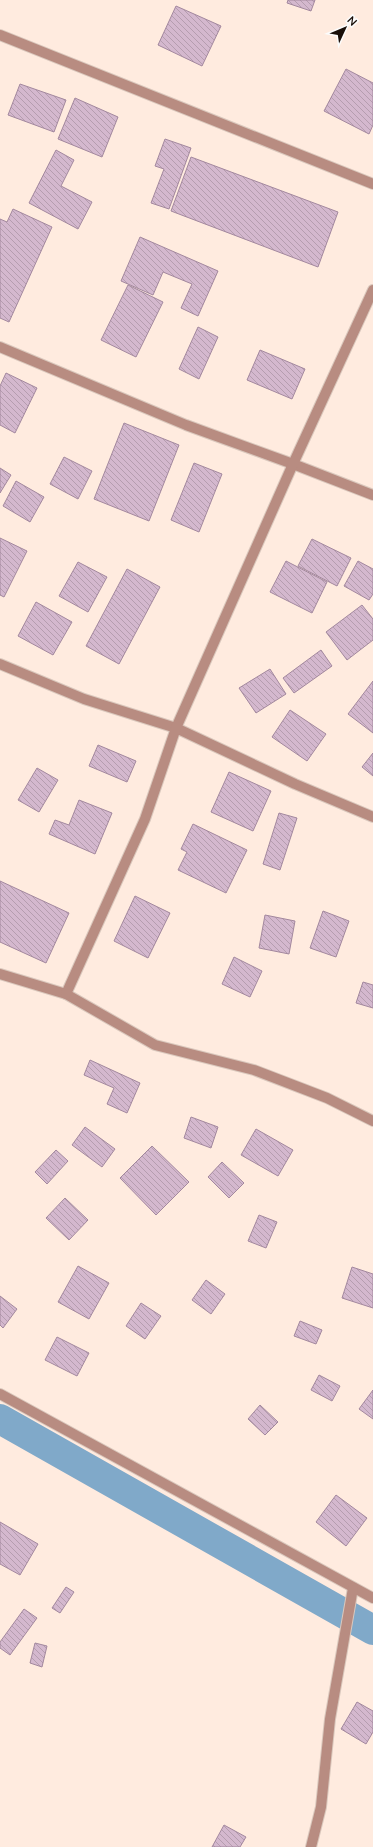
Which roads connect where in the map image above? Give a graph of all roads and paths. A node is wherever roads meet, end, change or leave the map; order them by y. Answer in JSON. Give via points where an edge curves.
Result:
{"nodes":[{"id":1,"x":0,"y":35,"type":"edge"},
{"id":2,"x":373,"y":184,"type":"edge"},
{"id":3,"x":373,"y":290,"type":"edge"},
{"id":4,"x":0,"y":347,"type":"edge"},
{"id":5,"x":293,"y":464,"type":"junction"},
{"id":6,"x":373,"y":495,"type":"edge"},
{"id":7,"x":0,"y":664,"type":"edge"},
{"id":8,"x":176,"y":728,"type":"junction"},
{"id":9,"x":373,"y":817,"type":"edge"},
{"id":10,"x":0,"y":974,"type":"edge"},
{"id":11,"x":66,"y":994,"type":"junction"},
{"id":12,"x":373,"y":1121,"type":"edge"},
{"id":13,"x":0,"y":1394,"type":"edge"},
{"id":14,"x":353,"y":1588,"type":"junction"},
{"id":15,"x":373,"y":1598,"type":"edge"},
{"id":16,"x":311,"y":1847,"type":"edge"}],
"edges":[{"from":1,"to":2,"type":"street"},
{"from":3,"to":5,"type":"street"},
{"from":4,"to":5,"type":"street","via":[[186,425]]},
{"from":5,"to":6,"type":"street"},
{"from":5,"to":8,"type":"street"},
{"from":7,"to":8,"type":"street","via":[[84,700]]},
{"from":8,"to":9,"type":"street","via":[[295,784]]},
{"from":8,"to":11,"type":"street","via":[[145,819]]},
{"from":10,"to":11,"type":"street"},
{"from":11,"to":12,"type":"street","via":[[155,1045],[254,1070],[327,1098]]},
{"from":13,"to":14,"type":"street"},
{"from":14,"to":15,"type":"street"},
{"from":14,"to":16,"type":"street","via":[[330,1719],[321,1807]]}]}
